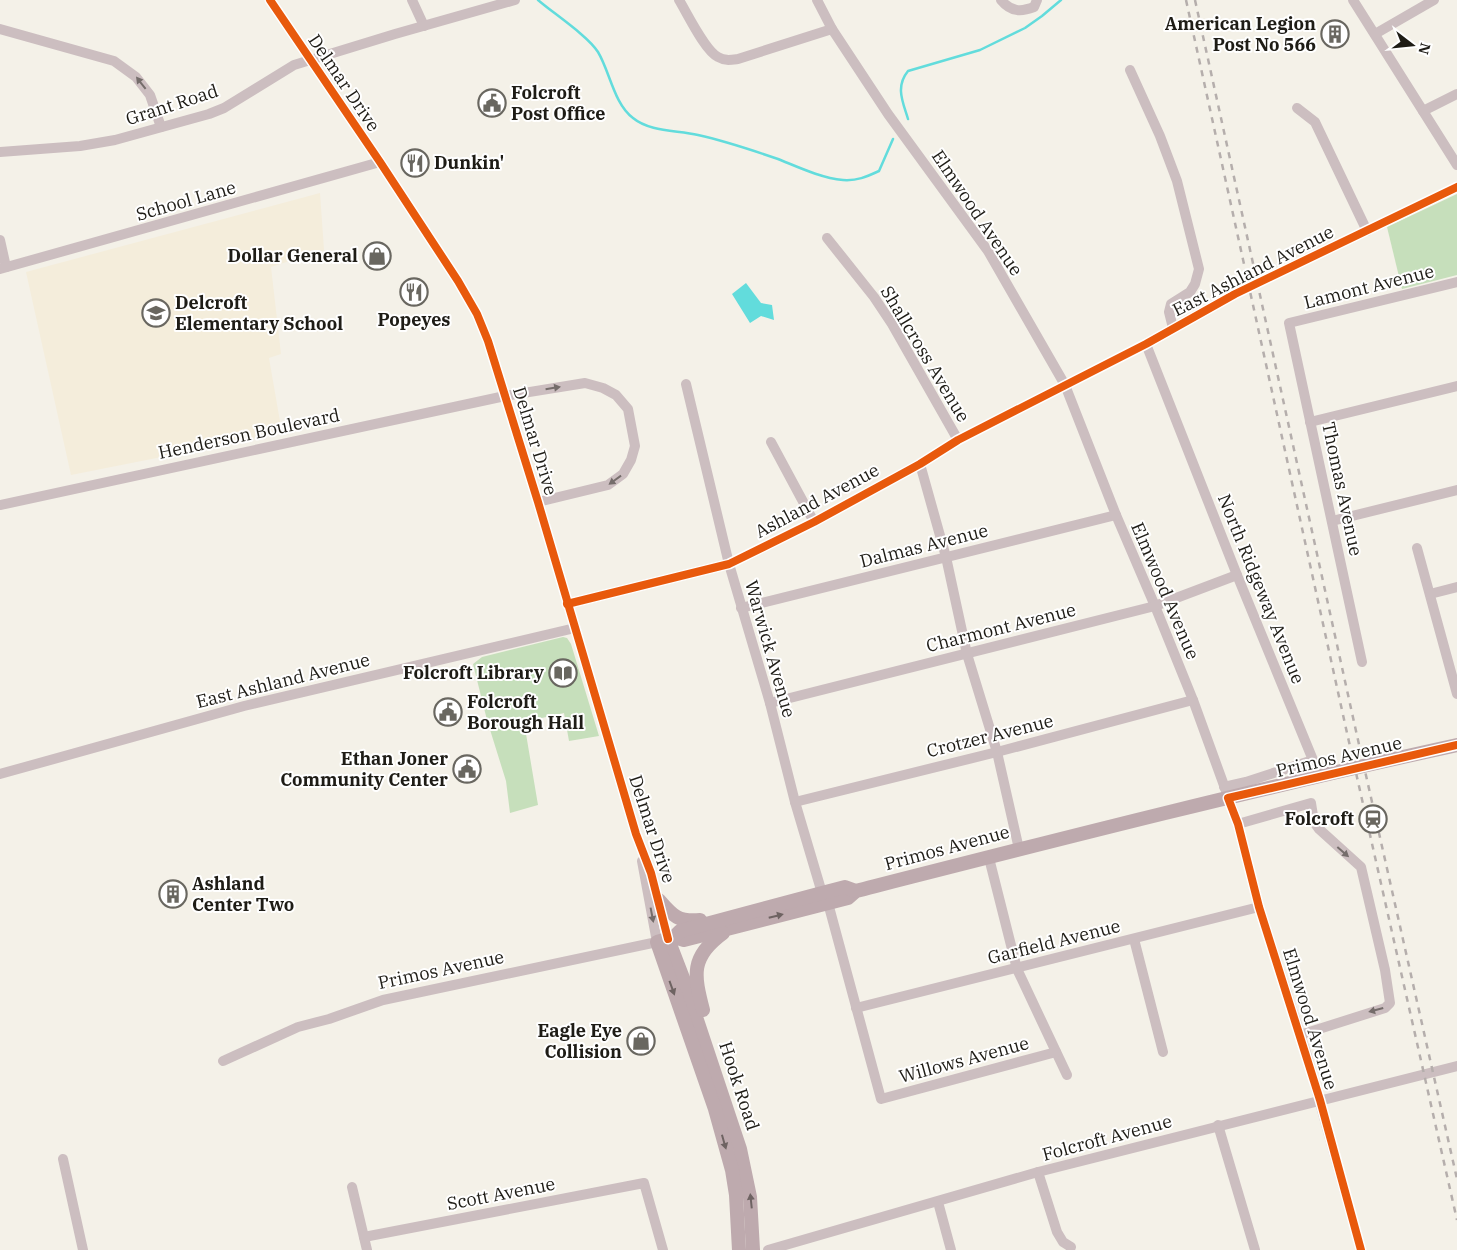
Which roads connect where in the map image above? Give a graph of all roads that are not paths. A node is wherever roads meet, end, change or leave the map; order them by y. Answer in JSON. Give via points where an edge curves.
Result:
{"nodes":[{"id":1,"x":270,"y":0,"type":"edge"},
{"id":2,"x":412,"y":0,"type":"edge"},
{"id":3,"x":515,"y":0,"type":"edge"},
{"id":4,"x":679,"y":0,"type":"edge"},
{"id":5,"x":817,"y":0,"type":"edge"},
{"id":6,"x":1001,"y":0,"type":"edge"},
{"id":7,"x":1037,"y":0,"type":"edge"},
{"id":8,"x":1354,"y":0,"type":"edge"},
{"id":9,"x":1434,"y":0,"type":"edge"},
{"id":10,"x":424,"y":26,"type":"junction"},
{"id":11,"x":0,"y":28,"type":"edge"},
{"id":12,"x":832,"y":29,"type":"junction"},
{"id":13,"x":1375,"y":34,"type":"junction"},
{"id":14,"x":311,"y":60,"type":"junction"},
{"id":15,"x":1130,"y":70,"type":"dead end"},
{"id":16,"x":1457,"y":94,"type":"edge"},
{"id":17,"x":1297,"y":108,"type":"dead end"},
{"id":18,"x":1423,"y":111,"type":"junction"},
{"id":19,"x":161,"y":127,"type":"junction"},
{"id":20,"x":0,"y":152,"type":"edge"},
{"id":21,"x":380,"y":162,"type":"junction"},
{"id":22,"x":1457,"y":165,"type":"edge"},
{"id":23,"x":1457,"y":188,"type":"edge"},
{"id":24,"x":1367,"y":230,"type":"junction"},
{"id":25,"x":827,"y":238,"type":"dead end"},
{"id":26,"x":0,"y":240,"type":"edge"},
{"id":27,"x":3,"y":268,"type":"edge"},
{"id":28,"x":1457,"y":282,"type":"edge"},
{"id":29,"x":1289,"y":323,"type":"joint"},
{"id":30,"x":1174,"y":328,"type":"junction"},
{"id":31,"x":1146,"y":344,"type":"junction"},
{"id":32,"x":686,"y":384,"type":"dead end"},
{"id":33,"x":1065,"y":385,"type":"junction"},
{"id":34,"x":1457,"y":386,"type":"edge"},
{"id":35,"x":505,"y":396,"type":"junction"},
{"id":36,"x":1310,"y":422,"type":"junction"},
{"id":37,"x":958,"y":440,"type":"junction"},
{"id":38,"x":771,"y":442,"type":"dead end"},
{"id":39,"x":920,"y":464,"type":"junction"},
{"id":40,"x":1457,"y":490,"type":"edge"},
{"id":41,"x":538,"y":502,"type":"junction"},
{"id":42,"x":0,"y":505,"type":"edge"},
{"id":43,"x":1116,"y":514,"type":"junction"},
{"id":44,"x":1332,"y":521,"type":"junction"},
{"id":45,"x":814,"y":522,"type":"junction"},
{"id":46,"x":1417,"y":548,"type":"dead end"},
{"id":47,"x":946,"y":557,"type":"junction"},
{"id":48,"x":729,"y":564,"type":"junction"},
{"id":49,"x":1237,"y":575,"type":"junction"},
{"id":50,"x":1457,"y":587,"type":"edge"},
{"id":51,"x":1430,"y":594,"type":"junction"},
{"id":52,"x":568,"y":604,"type":"junction"},
{"id":53,"x":1155,"y":606,"type":"junction"},
{"id":54,"x":741,"y":608,"type":"junction"},
{"id":55,"x":575,"y":628,"type":"junction"},
{"id":56,"x":967,"y":654,"type":"junction"},
{"id":57,"x":1362,"y":662,"type":"dead end"},
{"id":58,"x":1456,"y":689,"type":"edge"},
{"id":59,"x":1193,"y":700,"type":"junction"},
{"id":60,"x":770,"y":702,"type":"junction"},
{"id":61,"x":1457,"y":745,"type":"edge"},
{"id":62,"x":997,"y":752,"type":"junction"},
{"id":63,"x":0,"y":774,"type":"edge"},
{"id":64,"x":1226,"y":793,"type":"junction"},
{"id":65,"x":795,"y":802,"type":"junction"},
{"id":66,"x":1238,"y":824,"type":"junction"},
{"id":67,"x":641,"y":849,"type":"junction"},
{"id":68,"x":1019,"y":849,"type":"junction"},
{"id":69,"x":989,"y":858,"type":"junction"},
{"id":70,"x":825,"y":898,"type":"junction"},
{"id":71,"x":659,"y":900,"type":"junction"},
{"id":72,"x":1259,"y":907,"type":"junction"},
{"id":73,"x":728,"y":923,"type":"junction"},
{"id":74,"x":1134,"y":939,"type":"junction"},
{"id":75,"x":666,"y":940,"type":"junction"},
{"id":76,"x":1017,"y":969,"type":"junction"},
{"id":77,"x":856,"y":1008,"type":"junction"},
{"id":78,"x":1300,"y":1035,"type":"junction"},
{"id":79,"x":1056,"y":1052,"type":"junction"},
{"id":80,"x":1163,"y":1052,"type":"dead end"},
{"id":81,"x":710,"y":1058,"type":"junction"},
{"id":82,"x":223,"y":1061,"type":"dead end"},
{"id":83,"x":1457,"y":1066,"type":"edge"},
{"id":84,"x":1067,"y":1075,"type":"dead end"},
{"id":85,"x":882,"y":1099,"type":"joint"},
{"id":86,"x":1320,"y":1100,"type":"junction"},
{"id":87,"x":1218,"y":1126,"type":"junction"},
{"id":88,"x":63,"y":1159,"type":"dead end"},
{"id":89,"x":1038,"y":1172,"type":"junction"},
{"id":90,"x":352,"y":1187,"type":"dead end"},
{"id":91,"x":938,"y":1202,"type":"junction"},
{"id":92,"x":364,"y":1238,"type":"junction"},
{"id":93,"x":1071,"y":1247,"type":"dead end"},
{"id":94,"x":83,"y":1250,"type":"edge"},
{"id":95,"x":367,"y":1250,"type":"edge"},
{"id":96,"x":662,"y":1250,"type":"edge"},
{"id":97,"x":739,"y":1250,"type":"edge"},
{"id":98,"x":753,"y":1250,"type":"edge"},
{"id":99,"x":768,"y":1250,"type":"edge"},
{"id":100,"x":951,"y":1250,"type":"edge"},
{"id":101,"x":1255,"y":1250,"type":"edge"},
{"id":102,"x":1361,"y":1250,"type":"edge"}],
"edges":[{"from":1,"to":14,"type":"street","name":"Delmar Drive"},
{"from":2,"to":10,"type":"street"},
{"from":3,"to":10,"type":"street","name":"Grant Road"},
{"from":4,"to":12,"type":"street","via":[[703,40],[716,56],[728,61]]},
{"from":5,"to":12,"type":"street","name":"Elmwood Avenue"},
{"from":6,"to":7,"type":"street","via":[[1015,11],[1023,11],[1034,7]]},
{"from":8,"to":13,"type":"street"},
{"from":9,"to":13,"type":"street"},
{"from":10,"to":14,"type":"street","name":"Grant Road"},
{"from":19,"to":11,"type":"street","one_way":true,"via":[[150,95],[136,77],[114,61]]},
{"from":12,"to":33,"type":"street","name":"Elmwood Avenue","via":[[888,114],[988,251]]},
{"from":13,"to":18,"type":"street"},
{"from":14,"to":19,"type":"street","name":"Grant Road","via":[[294,65],[224,108]]},
{"from":14,"to":21,"type":"street","name":"Delmar Drive"},
{"from":15,"to":30,"type":"street","via":[[1177,181],[1199,269],[1196,284],[1190,292],[1172,304],[1169,312]]},
{"from":16,"to":18,"type":"street"},
{"from":17,"to":24,"type":"street","via":[[1315,122]]},
{"from":18,"to":22,"type":"street"},
{"from":19,"to":20,"type":"street","name":"Grant Road","via":[[80,146]]},
{"from":21,"to":27,"type":"street","name":"School Lane"},
{"from":21,"to":35,"type":"street","name":"Delmar Drive","via":[[477,314]]},
{"from":23,"to":24,"type":"street","name":"East Ashland Avenue"},
{"from":24,"to":30,"type":"street","name":"East Ashland Avenue","via":[[1234,294]]},
{"from":25,"to":37,"type":"street","name":"Shallcross Avenue","via":[[888,317]]},
{"from":26,"to":27,"type":"street"},
{"from":28,"to":29,"type":"street","name":"Lamont Avenue"},
{"from":29,"to":36,"type":"street","name":"Thomas Avenue"},
{"from":30,"to":31,"type":"street","name":"East Ashland Avenue"},
{"from":31,"to":33,"type":"street","name":"East Ashland Avenue"},
{"from":31,"to":49,"type":"street","name":"North Ridgeway Avenue"},
{"from":32,"to":48,"type":"street","name":"Warwick Avenue"},
{"from":33,"to":37,"type":"street","name":"Ashland Avenue"},
{"from":33,"to":43,"type":"street","name":"Elmwood Avenue"},
{"from":34,"to":36,"type":"street"},
{"from":35,"to":41,"type":"street","name":"Delmar Drive"},
{"from":35,"to":41,"type":"street","name":"Henderson Boulevard","one_way":true,"via":[[585,383],[616,395],[628,410],[635,446],[623,474],[608,485]]},
{"from":35,"to":42,"type":"street","name":"Henderson Boulevard"},
{"from":36,"to":44,"type":"street","name":"Thomas Avenue"},
{"from":37,"to":39,"type":"street","name":"Ashland Avenue"},
{"from":38,"to":45,"type":"street"},
{"from":39,"to":45,"type":"street","name":"Ashland Avenue"},
{"from":39,"to":47,"type":"street"},
{"from":40,"to":44,"type":"street"},
{"from":41,"to":52,"type":"street","name":"Delmar Drive"},
{"from":43,"to":47,"type":"street","name":"Dalmas Avenue"},
{"from":43,"to":53,"type":"street","name":"Elmwood Avenue"},
{"from":44,"to":57,"type":"street","name":"Thomas Avenue"},
{"from":45,"to":48,"type":"street","name":"Ashland Avenue"},
{"from":46,"to":51,"type":"street"},
{"from":47,"to":54,"type":"street","name":"Dalmas Avenue"},
{"from":47,"to":56,"type":"street"},
{"from":48,"to":52,"type":"street","name":"Ashland Avenue"},
{"from":48,"to":54,"type":"street","name":"Warwick Avenue"},
{"from":49,"to":53,"type":"street","name":"Charmont Avenue"},
{"from":49,"to":64,"type":"street","name":"North Ridgeway Avenue","via":[[1313,760],[1246,782]]},
{"from":50,"to":51,"type":"street"},
{"from":51,"to":58,"type":"street"},
{"from":52,"to":55,"type":"street","name":"Delmar Drive"},
{"from":53,"to":56,"type":"street","name":"Charmont Avenue"},
{"from":53,"to":59,"type":"street","name":"Elmwood Avenue"},
{"from":54,"to":60,"type":"street","name":"Warwick Avenue"},
{"from":55,"to":63,"type":"street","name":"East Ashland Avenue","via":[[244,706]]},
{"from":55,"to":67,"type":"street","name":"Delmar Drive"},
{"from":56,"to":60,"type":"street","name":"Charmont Avenue"},
{"from":56,"to":62,"type":"street"},
{"from":59,"to":62,"type":"street","name":"Crotzer Avenue"},
{"from":59,"to":64,"type":"street","name":"Elmwood Avenue"},
{"from":60,"to":65,"type":"street","name":"Warwick Avenue"},
{"from":61,"to":64,"type":"main road","name":"Primos Avenue"},
{"from":62,"to":65,"type":"street","name":"Crotzer Avenue"},
{"from":62,"to":68,"type":"street"},
{"from":64,"to":66,"type":"street","name":"Elmwood Avenue"},
{"from":64,"to":68,"type":"main road","name":"Primos Avenue"},
{"from":65,"to":70,"type":"street","name":"Warwick Avenue"},
{"from":66,"to":72,"type":"street","name":"Elmwood Avenue"},
{"from":66,"to":78,"type":"street","one_way":true,"via":[[1310,803],[1314,822],[1361,867],[1390,1003],[1385,1008]]},
{"from":67,"to":71,"type":"street","name":"Delmar Drive"},
{"from":67,"to":75,"type":"street","name":"Delmar Drive","one_way":true},
{"from":68,"to":69,"type":"main road","name":"Primos Avenue"},
{"from":69,"to":70,"type":"main road","name":"Primos Avenue","via":[[856,891],[845,887]]},
{"from":69,"to":76,"type":"street"},
{"from":70,"to":73,"type":"main road","name":"Primos Avenue"},
{"from":70,"to":77,"type":"street","name":"Warwick Avenue"},
{"from":71,"to":73,"type":"main road","via":[[670,913],[682,920]]},
{"from":71,"to":75,"type":"street","name":"Delmar Drive"},
{"from":72,"to":74,"type":"street","name":"Garfield Avenue"},
{"from":72,"to":78,"type":"street","name":"Elmwood Avenue"},
{"from":73,"to":75,"type":"main road","name":"Primos Avenue","via":[[680,931]]},
{"from":73,"to":81,"type":"main road","via":[[702,952],[695,972]]},
{"from":74,"to":76,"type":"street","name":"Garfield Avenue"},
{"from":74,"to":80,"type":"street"},
{"from":75,"to":81,"type":"main road","name":"Hook Road","via":[[683,978]]},
{"from":75,"to":82,"type":"street","name":"Primos Avenue","via":[[383,1000],[298,1026]]},
{"from":75,"to":97,"type":"main road","name":"Hook Road","one_way":true,"via":[[732,1170]]},
{"from":76,"to":77,"type":"street","name":"Garfield Avenue"},
{"from":76,"to":79,"type":"street"},
{"from":77,"to":85,"type":"street","name":"Warwick Avenue"},
{"from":78,"to":86,"type":"street","name":"Elmwood Avenue"},
{"from":79,"to":84,"type":"street"},
{"from":79,"to":85,"type":"street","name":"Willows Avenue"},
{"from":98,"to":81,"type":"main road","name":"Hook Road","one_way":true,"via":[[745,1167]]},
{"from":83,"to":86,"type":"street","name":"Folcroft Avenue"},
{"from":86,"to":87,"type":"street","name":"Folcroft Avenue"},
{"from":86,"to":102,"type":"street","name":"Elmwood Avenue"},
{"from":87,"to":89,"type":"street","name":"Folcroft Avenue"},
{"from":87,"to":101,"type":"street"},
{"from":88,"to":94,"type":"street"},
{"from":89,"to":91,"type":"street","name":"Folcroft Avenue"},
{"from":89,"to":93,"type":"street","via":[[1057,1232]]},
{"from":90,"to":92,"type":"street"},
{"from":91,"to":99,"type":"street","name":"Folcroft Avenue"},
{"from":91,"to":100,"type":"street"},
{"from":92,"to":95,"type":"street"},
{"from":92,"to":96,"type":"street","name":"Scott Avenue","via":[[644,1183]]}]}
